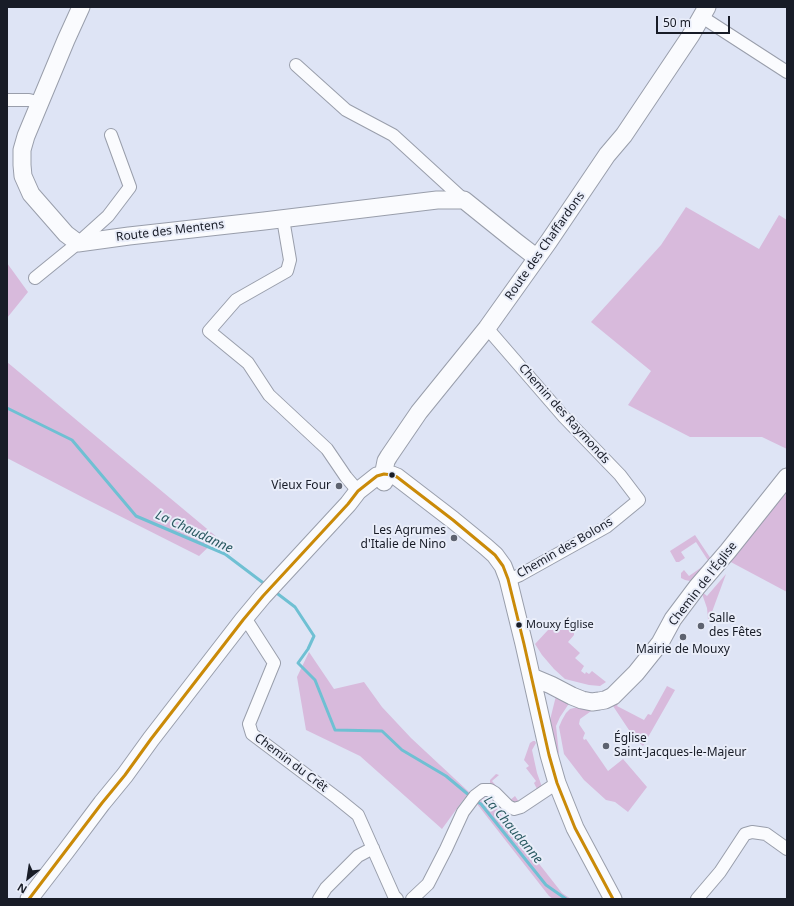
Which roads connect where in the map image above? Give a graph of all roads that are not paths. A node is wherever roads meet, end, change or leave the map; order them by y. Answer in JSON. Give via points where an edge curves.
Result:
{"nodes":[{"id":1,"x":81,"y":7,"type":"edge"},
{"id":2,"x":705,"y":12,"type":"edge"},
{"id":3,"x":296,"y":65,"type":"dead end"},
{"id":4,"x":787,"y":72,"type":"edge"},
{"id":5,"x":7,"y":100,"type":"edge"},
{"id":6,"x":40,"y":103,"type":"junction"},
{"id":7,"x":111,"y":136,"type":"dead end"},
{"id":8,"x":464,"y":200,"type":"junction"},
{"id":9,"x":283,"y":218,"type":"junction"},
{"id":10,"x":78,"y":243,"type":"junction"},
{"id":11,"x":537,"y":258,"type":"junction"},
{"id":12,"x":35,"y":278,"type":"dead end"},
{"id":13,"x":487,"y":328,"type":"junction"},
{"id":14,"x":787,"y":477,"type":"edge"},
{"id":15,"x":384,"y":478,"type":"junction"},
{"id":16,"x":353,"y":498,"type":"junction"},
{"id":17,"x":639,"y":500,"type":"joint"},
{"id":18,"x":508,"y":579,"type":"junction"},
{"id":19,"x":243,"y":620,"type":"junction"},
{"id":20,"x":532,"y":677,"type":"junction"},
{"id":21,"x":557,"y":784,"type":"junction"},
{"id":22,"x":373,"y":848,"type":"junction"},
{"id":23,"x":787,"y":849,"type":"edge"},
{"id":24,"x":591,"y":858,"type":"junction"},
{"id":25,"x":29,"y":899,"type":"edge"},
{"id":26,"x":319,"y":899,"type":"edge"},
{"id":27,"x":397,"y":899,"type":"edge"},
{"id":28,"x":412,"y":899,"type":"edge"},
{"id":29,"x":606,"y":899,"type":"edge"},
{"id":30,"x":614,"y":899,"type":"edge"},
{"id":31,"x":697,"y":899,"type":"edge"}],
"edges":[{"from":1,"to":6,"type":"main road"},
{"from":2,"to":4,"type":"street"},
{"from":2,"to":11,"type":"main road","name":"Route des Chaffardons","via":[[624,135],[607,155]]},
{"from":3,"to":8,"type":"street","via":[[346,110],[393,135]]},
{"from":5,"to":6,"type":"street"},
{"from":6,"to":10,"type":"main road","via":[[22,150],[23,176],[31,194],[66,234]]},
{"from":7,"to":10,"type":"street","via":[[130,187],[108,216]]},
{"from":8,"to":9,"type":"main road","name":"Route des Mentens","via":[[436,200]]},
{"from":8,"to":11,"type":"main road"},
{"from":9,"to":10,"type":"main road","name":"Route des Mentens"},
{"from":9,"to":16,"type":"street","via":[[290,260],[287,271],[236,300],[209,331],[248,363],[269,394],[327,449],[346,477]]},
{"from":10,"to":12,"type":"street"},
{"from":11,"to":13,"type":"main road","name":"Route des Chaffardons"},
{"from":13,"to":15,"type":"main road","name":"Route des Chaffardons","via":[[419,412],[386,461]]},
{"from":13,"to":17,"type":"street","name":"Chemin des Raymonds","via":[[564,417],[620,475]]},
{"from":14,"to":20,"type":"main road","name":"Chemin de l'Église","via":[[673,619],[660,643],[636,673],[612,696],[592,702],[582,700]]},
{"from":15,"to":16,"type":"main road","via":[[377,476]]},
{"from":15,"to":18,"type":"main road","via":[[392,475],[397,477],[453,520],[495,555]]},
{"from":16,"to":19,"type":"main road"},
{"from":17,"to":18,"type":"street","name":"Chemin des Bolons","via":[[606,527],[520,575]]},
{"from":18,"to":20,"type":"main road"},
{"from":19,"to":22,"type":"street","name":"Chemin du Crêt","via":[[274,663],[249,724],[252,734],[358,815]]},
{"from":19,"to":25,"type":"main road","via":[[190,689],[141,770],[124,792],[66,851]]},
{"from":20,"to":21,"type":"main road"},
{"from":21,"to":24,"type":"main road","via":[[575,828]]},
{"from":21,"to":28,"type":"street","via":[[521,807],[508,806],[490,790],[476,796],[463,812],[428,884]]},
{"from":22,"to":26,"type":"street","via":[[358,856],[326,888]]},
{"from":22,"to":27,"type":"street","name":"Chemin du Crêt"},
{"from":23,"to":31,"type":"street","via":[[766,834],[745,834],[720,872]]},
{"from":24,"to":29,"type":"main road"},
{"from":24,"to":30,"type":"main road"}]}
